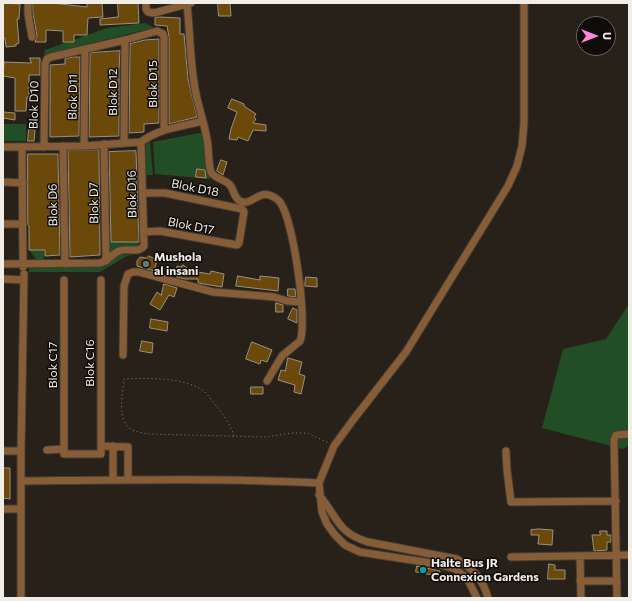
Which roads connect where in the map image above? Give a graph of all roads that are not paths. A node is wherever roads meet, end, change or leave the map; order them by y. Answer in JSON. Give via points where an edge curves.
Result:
{"nodes":[{"id":1,"x":28,"y":3,"type":"edge"},
{"id":2,"x":146,"y":3,"type":"edge"},
{"id":3,"x":524,"y":3,"type":"edge"},
{"id":4,"x":189,"y":4,"type":"edge"},
{"id":5,"x":32,"y":37,"type":"dead end"},
{"id":6,"x":125,"y":40,"type":"junction"},
{"id":7,"x":85,"y":49,"type":"junction"},
{"id":8,"x":199,"y":122,"type":"dead end"},
{"id":9,"x":164,"y":130,"type":"junction"},
{"id":10,"x":141,"y":142,"type":"junction"},
{"id":11,"x":124,"y":143,"type":"junction"},
{"id":12,"x":104,"y":144,"type":"junction"},
{"id":13,"x":62,"y":146,"type":"junction"},
{"id":14,"x":84,"y":146,"type":"junction"},
{"id":15,"x":3,"y":147,"type":"edge"},
{"id":16,"x":22,"y":147,"type":"junction"},
{"id":17,"x":44,"y":147,"type":"junction"},
{"id":18,"x":3,"y":182,"type":"edge"},
{"id":19,"x":22,"y":182,"type":"junction"},
{"id":20,"x":143,"y":193,"type":"junction"},
{"id":21,"x":3,"y":224,"type":"edge"},
{"id":22,"x":23,"y":224,"type":"junction"},
{"id":23,"x":143,"y":232,"type":"junction"},
{"id":24,"x":235,"y":245,"type":"joint"},
{"id":25,"x":106,"y":261,"type":"junction"},
{"id":26,"x":3,"y":264,"type":"edge"},
{"id":27,"x":65,"y":264,"type":"junction"},
{"id":28,"x":23,"y":271,"type":"junction"},
{"id":29,"x":3,"y":279,"type":"edge"},
{"id":30,"x":64,"y":280,"type":"dead end"},
{"id":31,"x":101,"y":280,"type":"dead end"},
{"id":32,"x":301,"y":302,"type":"junction"},
{"id":33,"x":123,"y":356,"type":"dead end"},
{"id":34,"x":267,"y":381,"type":"dead end"},
{"id":35,"x":629,"y":434,"type":"edge"},
{"id":36,"x":101,"y":446,"type":"junction"},
{"id":37,"x":113,"y":446,"type":"junction"},
{"id":38,"x":47,"y":450,"type":"dead end"},
{"id":39,"x":64,"y":450,"type":"junction"},
{"id":40,"x":3,"y":451,"type":"edge"},
{"id":41,"x":21,"y":451,"type":"junction"},
{"id":42,"x":506,"y":451,"type":"dead end"},
{"id":43,"x":113,"y":480,"type":"junction"},
{"id":44,"x":128,"y":480,"type":"junction"},
{"id":45,"x":22,"y":481,"type":"junction"},
{"id":46,"x":319,"y":483,"type":"junction"},
{"id":47,"x":319,"y":494,"type":"junction"},
{"id":48,"x":616,"y":501,"type":"junction"},
{"id":49,"x":3,"y":509,"type":"edge"},
{"id":50,"x":21,"y":509,"type":"junction"},
{"id":51,"x":617,"y":555,"type":"junction"},
{"id":52,"x":629,"y":555,"type":"edge"},
{"id":53,"x":511,"y":557,"type":"dead end"},
{"id":54,"x":580,"y":557,"type":"junction"},
{"id":55,"x":580,"y":581,"type":"junction"},
{"id":56,"x":617,"y":581,"type":"junction"},
{"id":57,"x":21,"y":598,"type":"edge"},
{"id":58,"x":477,"y":598,"type":"edge"},
{"id":59,"x":488,"y":598,"type":"edge"},
{"id":60,"x":581,"y":598,"type":"edge"},
{"id":61,"x":617,"y":598,"type":"edge"}],
"edges":[{"from":1,"to":5,"type":"street"},
{"from":2,"to":4,"type":"street","via":[[148,12],[154,13]]},
{"from":3,"to":46,"type":"street","via":[[524,123],[517,166],[508,186],[406,352],[334,446]]},
{"from":4,"to":32,"type":"street","via":[[195,88],[207,139],[210,170],[214,176],[232,187],[235,196],[241,202],[265,194],[279,200],[285,210],[297,257]]},
{"from":6,"to":7,"type":"street"},
{"from":6,"to":9,"type":"street","name":"Blok D15","via":[[157,31],[163,34]]},
{"from":6,"to":11,"type":"street","name":"Blok D12"},
{"from":7,"to":14,"type":"street","name":"Blok D11"},
{"from":7,"to":17,"type":"street","name":"Blok D10","via":[[47,59]]},
{"from":8,"to":9,"type":"street"},
{"from":9,"to":10,"type":"street"},
{"from":10,"to":11,"type":"street"},
{"from":10,"to":20,"type":"street","name":"Blok D16"},
{"from":11,"to":12,"type":"street"},
{"from":12,"to":14,"type":"street"},
{"from":12,"to":25,"type":"street","name":"Blok D7"},
{"from":13,"to":14,"type":"street"},
{"from":13,"to":17,"type":"street"},
{"from":13,"to":27,"type":"street","name":"Blok D6"},
{"from":15,"to":16,"type":"street"},
{"from":16,"to":17,"type":"street"},
{"from":16,"to":19,"type":"street"},
{"from":18,"to":19,"type":"street"},
{"from":19,"to":22,"type":"street"},
{"from":20,"to":23,"type":"street","name":"Blok D16"},
{"from":20,"to":24,"type":"street","name":"Blok D18","via":[[165,193],[242,209],[244,212],[239,243]]},
{"from":21,"to":22,"type":"street"},
{"from":22,"to":28,"type":"street"},
{"from":23,"to":24,"type":"street","name":"Blok D17","via":[[160,231]]},
{"from":23,"to":25,"type":"street","name":"Blok D16","via":[[144,246],[141,249],[118,251]]},
{"from":25,"to":27,"type":"street"},
{"from":26,"to":28,"type":"street"},
{"from":27,"to":28,"type":"street"},
{"from":28,"to":29,"type":"street"},
{"from":28,"to":41,"type":"street"},
{"from":30,"to":39,"type":"street","name":"Blok C17"},
{"from":31,"to":36,"type":"street","name":"Blok C16"},
{"from":32,"to":33,"type":"street","via":[[213,292],[146,273],[133,272],[128,274],[124,286]]},
{"from":32,"to":34,"type":"street","via":[[302,337],[282,356]]},
{"from":35,"to":48,"type":"street","via":[[616,435],[614,440]]},
{"from":36,"to":37,"type":"street"},
{"from":36,"to":39,"type":"street","via":[[101,454],[64,454]]},
{"from":37,"to":43,"type":"street"},
{"from":37,"to":44,"type":"street","via":[[128,447]]},
{"from":38,"to":39,"type":"street"},
{"from":40,"to":41,"type":"street"},
{"from":41,"to":45,"type":"street"},
{"from":42,"to":48,"type":"street","via":[[511,502]]},
{"from":43,"to":44,"type":"street"},
{"from":43,"to":45,"type":"street"},
{"from":44,"to":46,"type":"street"},
{"from":45,"to":50,"type":"street"},
{"from":46,"to":47,"type":"street"},
{"from":47,"to":58,"type":"street","via":[[327,524],[345,545],[360,552],[455,569],[466,578]]},
{"from":47,"to":59,"type":"street","via":[[340,526],[356,539],[457,560],[481,579]]},
{"from":48,"to":51,"type":"street"},
{"from":49,"to":50,"type":"street"},
{"from":50,"to":57,"type":"street"},
{"from":51,"to":52,"type":"street"},
{"from":51,"to":54,"type":"street"},
{"from":51,"to":56,"type":"street"},
{"from":53,"to":54,"type":"street"},
{"from":54,"to":55,"type":"street"},
{"from":55,"to":56,"type":"street"},
{"from":55,"to":60,"type":"street"},
{"from":56,"to":61,"type":"street"}]}
